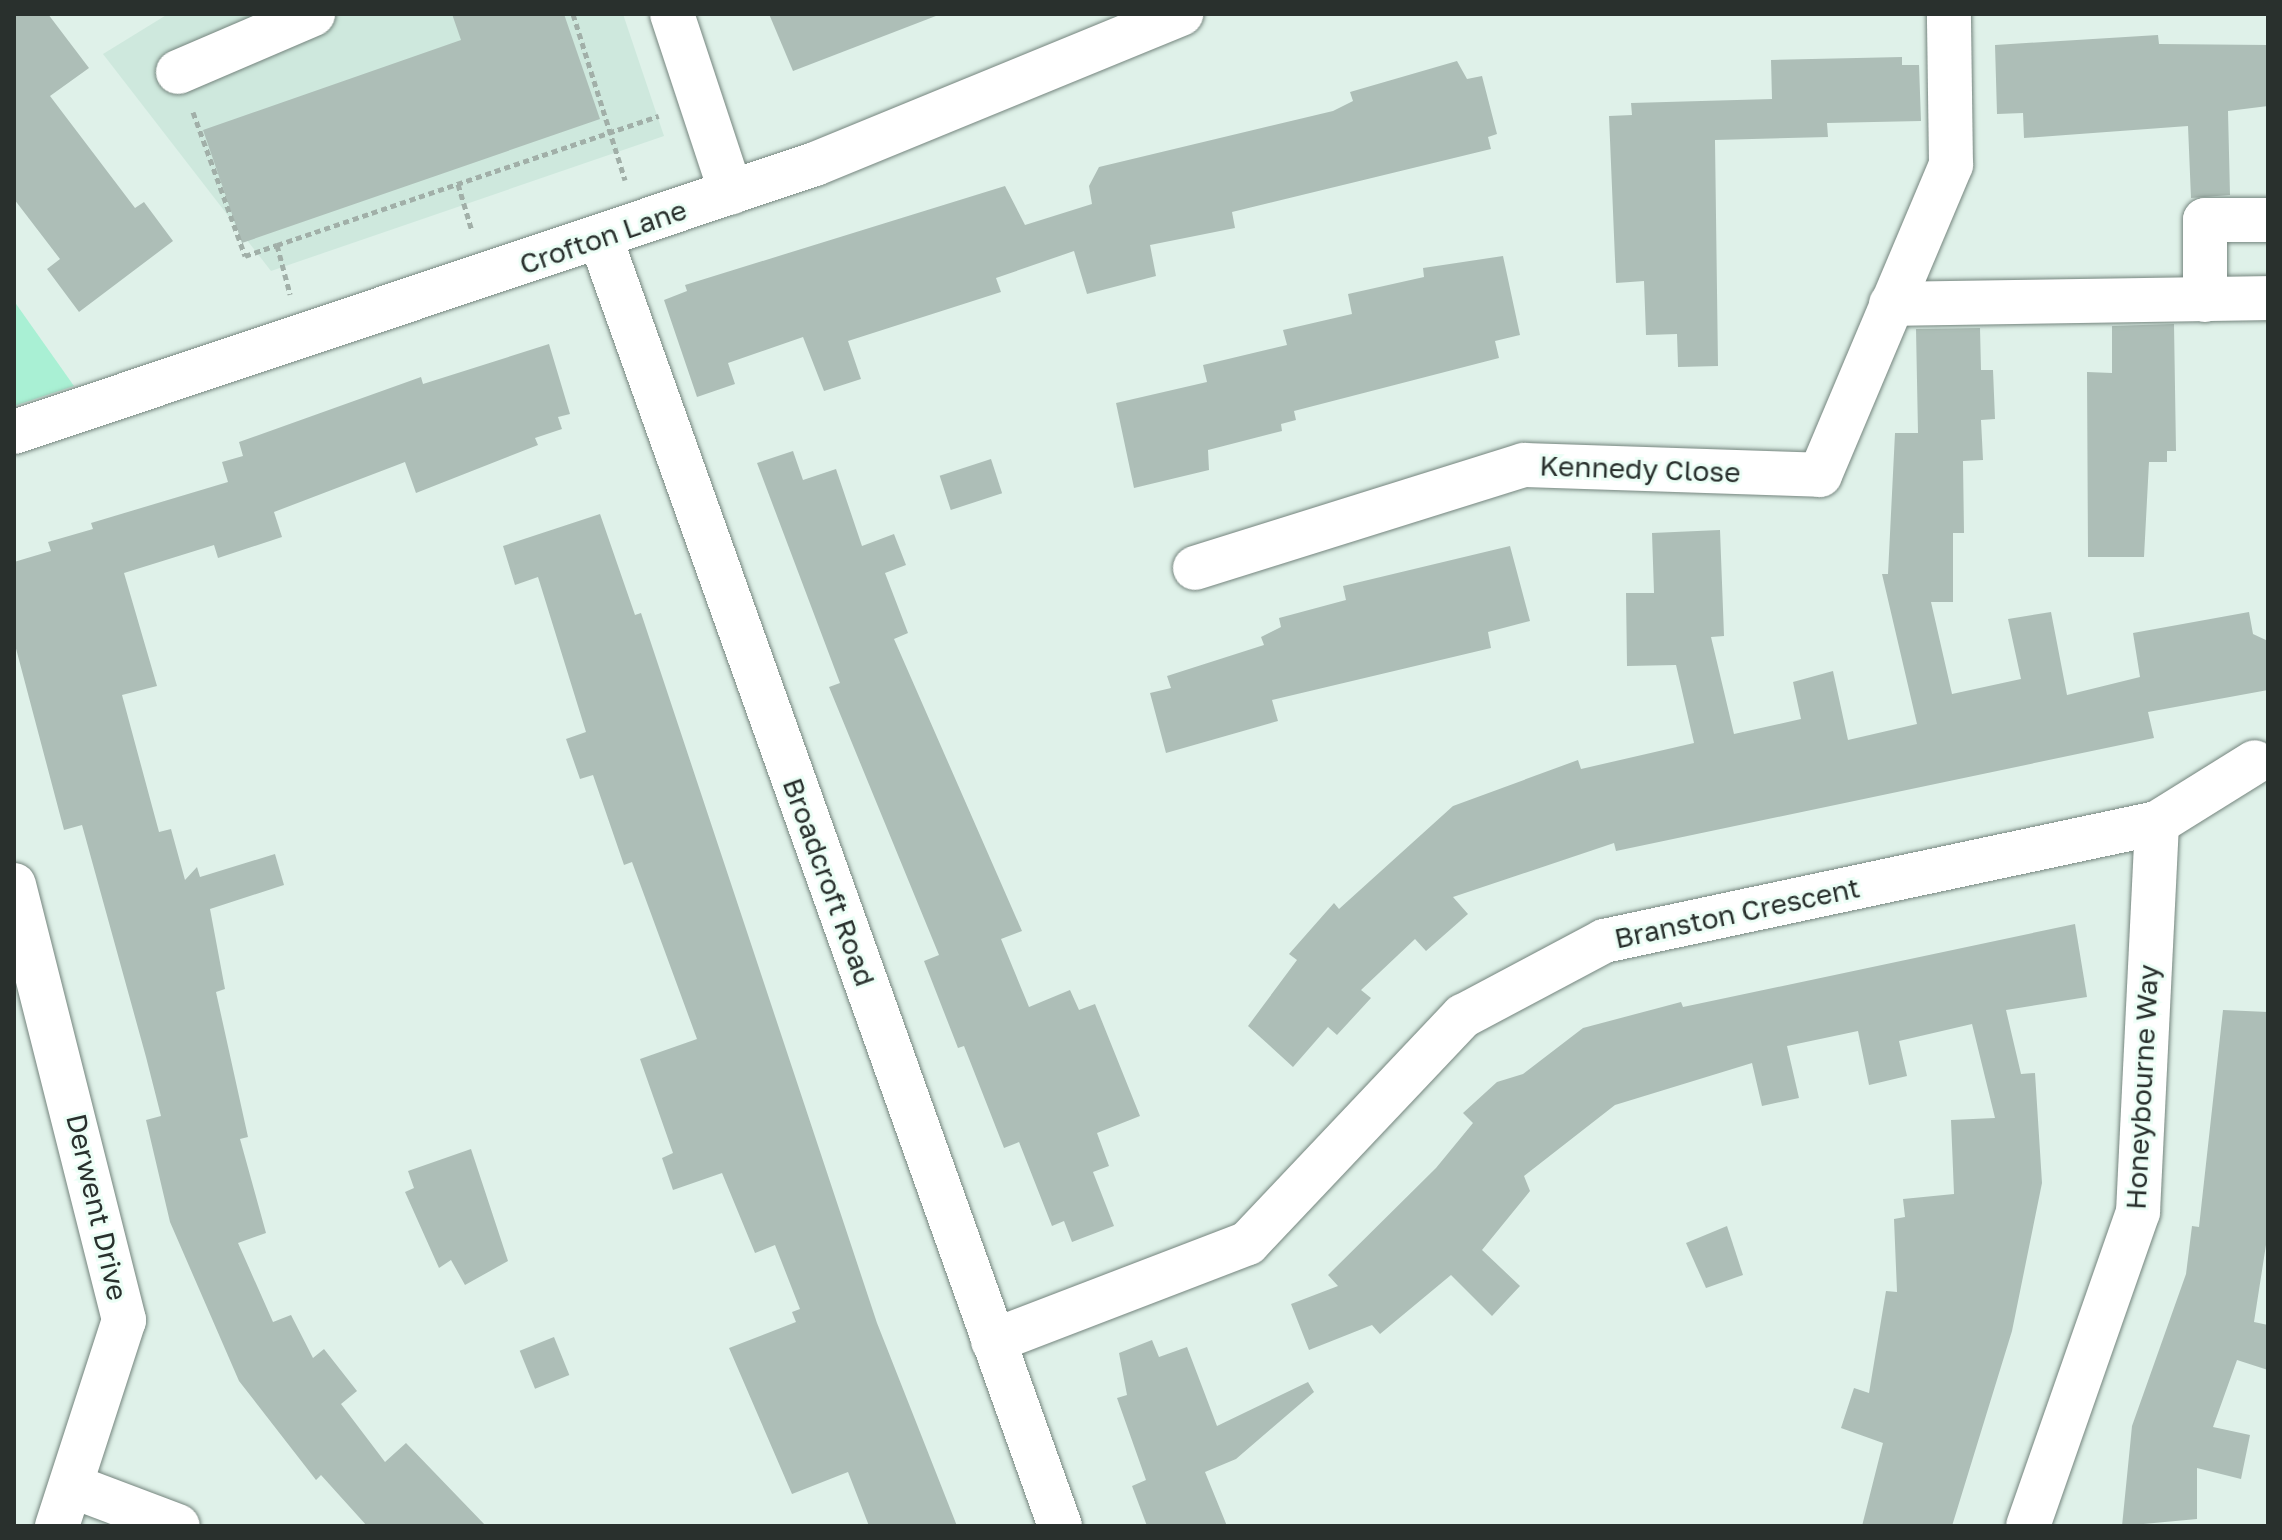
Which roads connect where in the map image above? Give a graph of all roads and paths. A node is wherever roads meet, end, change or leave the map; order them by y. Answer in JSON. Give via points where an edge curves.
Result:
{"nodes":[{"id":1,"x":313,"y":14,"type":"edge"},
{"id":2,"x":573,"y":14,"type":"edge"},
{"id":3,"x":672,"y":14,"type":"edge"},
{"id":4,"x":1181,"y":14,"type":"edge"},
{"id":5,"x":1949,"y":14,"type":"edge"},
{"id":6,"x":178,"y":72,"type":"joint"},
{"id":7,"x":705,"y":101,"type":"junction"},
{"id":8,"x":611,"y":132,"type":"junction"},
{"id":9,"x":731,"y":192,"type":"junction"},
{"id":10,"x":2268,"y":220,"type":"edge"},
{"id":11,"x":619,"y":232,"type":"junction"},
{"id":12,"x":277,"y":245,"type":"junction"},
{"id":13,"x":2268,"y":298,"type":"edge"},
{"id":14,"x":2205,"y":300,"type":"junction"},
{"id":15,"x":1891,"y":304,"type":"junction"},
{"id":16,"x":302,"y":338,"type":"junction"},
{"id":17,"x":14,"y":432,"type":"edge"},
{"id":18,"x":1195,"y":568,"type":"dead end"},
{"id":19,"x":2255,"y":762,"type":"dead end"},
{"id":20,"x":2157,"y":823,"type":"junction"},
{"id":21,"x":14,"y":885,"type":"edge"},
{"id":22,"x":993,"y":1341,"type":"junction"},
{"id":23,"x":64,"y":1506,"type":"edge"},
{"id":24,"x":178,"y":1526,"type":"edge"},
{"id":25,"x":1060,"y":1526,"type":"edge"},
{"id":26,"x":2028,"y":1526,"type":"edge"}],
"edges":[{"from":1,"to":6,"type":"street"},
{"from":2,"to":8,"type":"path"},
{"from":3,"to":7,"type":"street"},
{"from":4,"to":9,"type":"street","name":"Crofton Lane"},
{"from":5,"to":15,"type":"street","name":"Kennedy Close","via":[[1951,165]]},
{"from":6,"to":12,"type":"path","via":[[245,256]]},
{"from":7,"to":8,"type":"path"},
{"from":7,"to":9,"type":"street"},
{"from":8,"to":11,"type":"path"},
{"from":8,"to":12,"type":"path"},
{"from":9,"to":11,"type":"street","name":"Crofton Lane"},
{"from":10,"to":14,"type":"street","via":[[2205,220]]},
{"from":11,"to":16,"type":"street","name":"Crofton Lane"},
{"from":11,"to":22,"type":"street","name":"Broadcroft Road"},
{"from":12,"to":16,"type":"path"},
{"from":13,"to":14,"type":"street"},
{"from":14,"to":15,"type":"street"},
{"from":15,"to":18,"type":"street","name":"Kennedy Close","via":[[1820,475],[1524,465]]},
{"from":16,"to":17,"type":"street","name":"Crofton Lane"},
{"from":19,"to":20,"type":"street","name":"Branston Crescent"},
{"from":20,"to":22,"type":"street","name":"Branston Crescent","via":[[1604,941],[1463,1016],[1248,1243]]},
{"from":20,"to":26,"type":"street","name":"Honeybourne Way","via":[[2138,1212]]},
{"from":21,"to":23,"type":"street","name":"Derwent Drive","via":[[124,1320]]},
{"from":22,"to":25,"type":"street","name":"Broadcroft Road"},
{"from":23,"to":24,"type":"street"}]}
